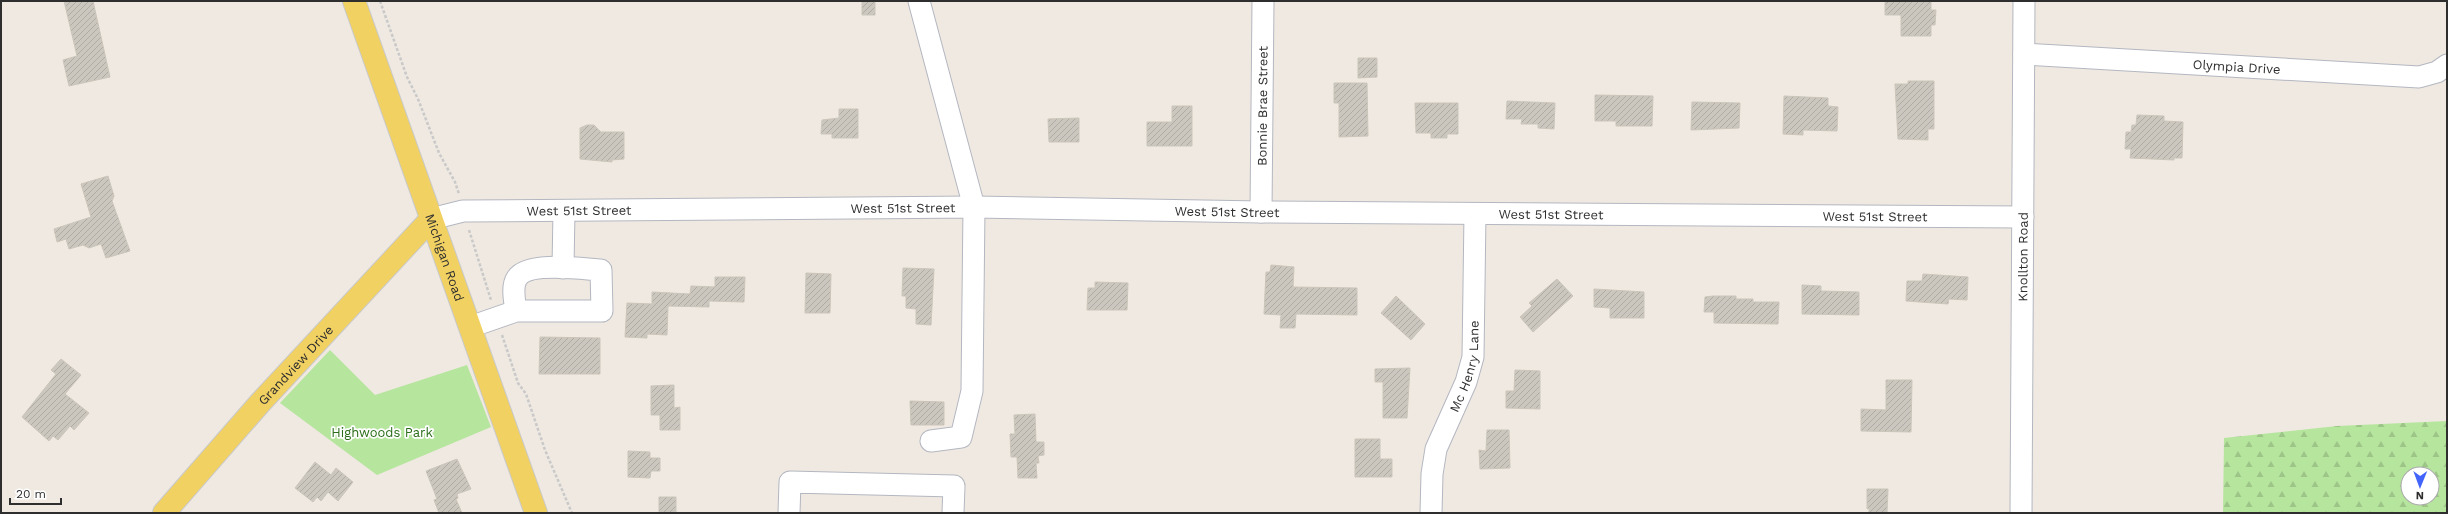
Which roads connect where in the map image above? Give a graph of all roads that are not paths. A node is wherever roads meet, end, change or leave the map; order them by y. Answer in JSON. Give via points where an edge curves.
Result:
{"nodes":[{"id":1,"x":354,"y":1,"type":"edge"},
{"id":2,"x":919,"y":1,"type":"edge"},
{"id":3,"x":1263,"y":1,"type":"edge"},
{"id":4,"x":2024,"y":1,"type":"edge"},
{"id":5,"x":2024,"y":54,"type":"junction"},
{"id":6,"x":2447,"y":65,"type":"edge"},
{"id":7,"x":974,"y":207,"type":"junction"},
{"id":8,"x":564,"y":211,"type":"junction"},
{"id":9,"x":1261,"y":212,"type":"junction"},
{"id":10,"x":1475,"y":214,"type":"junction"},
{"id":11,"x":2023,"y":217,"type":"junction"},
{"id":12,"x":431,"y":219,"type":"junction"},
{"id":13,"x":564,"y":268,"type":"junction"},
{"id":14,"x":516,"y":312,"type":"junction"},
{"id":15,"x":470,"y":327,"type":"junction"},
{"id":16,"x":931,"y":442,"type":"dead end"},
{"id":17,"x":164,"y":513,"type":"edge"},
{"id":18,"x":536,"y":513,"type":"edge"},
{"id":19,"x":789,"y":513,"type":"edge"},
{"id":20,"x":953,"y":513,"type":"edge"},
{"id":21,"x":1432,"y":513,"type":"edge"},
{"id":22,"x":2021,"y":513,"type":"edge"}],
"edges":[{"from":1,"to":12,"type":"main road","name":"Michigan Road"},
{"from":2,"to":7,"type":"street"},
{"from":3,"to":9,"type":"street","name":"Bonnie Brae Street"},
{"from":4,"to":5,"type":"street","name":"Knollton Road"},
{"from":5,"to":6,"type":"street","name":"Olympia Drive","via":[[2419,77],[2437,72]]},
{"from":5,"to":11,"type":"street","name":"Knollton Road"},
{"from":7,"to":8,"type":"street","name":"West 51st Street"},
{"from":7,"to":9,"type":"street","name":"West 51st Street"},
{"from":7,"to":16,"type":"street","via":[[972,391],[961,438]]},
{"from":8,"to":12,"type":"street","name":"West 51st Street","via":[[463,211]]},
{"from":8,"to":13,"type":"street"},
{"from":9,"to":10,"type":"street","name":"West 51st Street"},
{"from":10,"to":11,"type":"street","name":"West 51st Street"},
{"from":10,"to":21,"type":"street","name":"Mc Henry Lane","via":[[1474,346],[1466,382],[1436,449],[1432,474]]},
{"from":11,"to":22,"type":"street","name":"Knollton Road"},
{"from":12,"to":15,"type":"main road","name":"Michigan Road"},
{"from":12,"to":17,"type":"main road","name":"Grandview Drive","via":[[260,403]]},
{"from":13,"to":14,"type":"street","via":[[529,270],[517,277],[514,284]]},
{"from":13,"to":14,"type":"street","via":[[601,270],[602,311]]},
{"from":14,"to":15,"type":"street"},
{"from":15,"to":18,"type":"main road","name":"Michigan Road"},
{"from":19,"to":20,"type":"street","via":[[790,482],[954,486]]}]}
